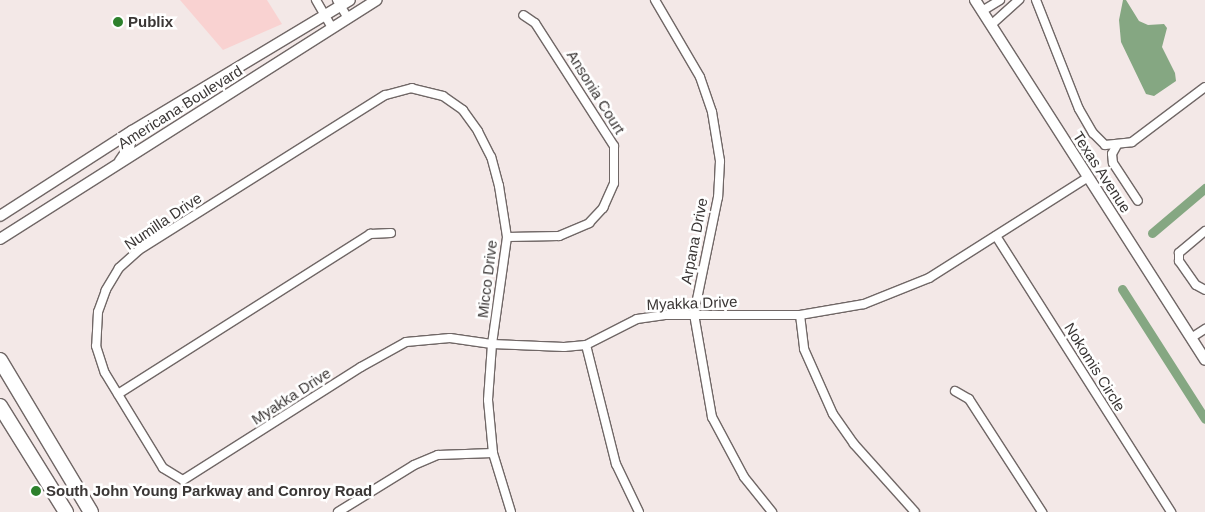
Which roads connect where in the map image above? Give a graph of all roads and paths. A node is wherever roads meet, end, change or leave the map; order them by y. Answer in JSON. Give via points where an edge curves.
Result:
{"nodes":[{"id":1,"x":316,"y":0,"type":"edge"},
{"id":2,"x":350,"y":0,"type":"edge"},
{"id":3,"x":377,"y":0,"type":"edge"},
{"id":4,"x":655,"y":0,"type":"edge"},
{"id":5,"x":975,"y":0,"type":"edge"},
{"id":6,"x":1000,"y":0,"type":"edge"},
{"id":7,"x":1019,"y":0,"type":"edge"},
{"id":8,"x":1036,"y":0,"type":"edge"},
{"id":9,"x":339,"y":3,"type":"edge"},
{"id":10,"x":982,"y":11,"type":"junction"},
{"id":11,"x":325,"y":16,"type":"junction"},
{"id":12,"x":523,"y":16,"type":"dead end"},
{"id":13,"x":348,"y":18,"type":"junction"},
{"id":14,"x":991,"y":24,"type":"junction"},
{"id":15,"x":332,"y":28,"type":"junction"},
{"id":16,"x":214,"y":80,"type":"junction"},
{"id":17,"x":1205,"y":87,"type":"edge"},
{"id":18,"x":385,"y":95,"type":"joint"},
{"id":19,"x":224,"y":96,"type":"junction"},
{"id":20,"x":132,"y":132,"type":"junction"},
{"id":21,"x":1117,"y":145,"type":"junction"},
{"id":22,"x":118,"y":164,"type":"junction"},
{"id":23,"x":1088,"y":177,"type":"junction"},
{"id":24,"x":1138,"y":201,"type":"dead end"},
{"id":25,"x":0,"y":216,"type":"edge"},
{"id":26,"x":1205,"y":231,"type":"edge"},
{"id":27,"x":391,"y":232,"type":"dead end"},
{"id":28,"x":996,"y":236,"type":"junction"},
{"id":29,"x":507,"y":237,"type":"junction"},
{"id":30,"x":0,"y":239,"type":"edge"},
{"id":31,"x":1205,"y":290,"type":"edge"},
{"id":32,"x":694,"y":314,"type":"junction"},
{"id":33,"x":800,"y":315,"type":"junction"},
{"id":34,"x":1205,"y":328,"type":"edge"},
{"id":35,"x":1191,"y":338,"type":"junction"},
{"id":36,"x":492,"y":344,"type":"junction"},
{"id":37,"x":586,"y":345,"type":"junction"},
{"id":38,"x":0,"y":360,"type":"edge"},
{"id":39,"x":1205,"y":360,"type":"edge"},
{"id":40,"x":955,"y":391,"type":"dead end"},
{"id":41,"x":118,"y":394,"type":"junction"},
{"id":42,"x":0,"y":406,"type":"edge"},
{"id":43,"x":493,"y":452,"type":"junction"},
{"id":44,"x":162,"y":468,"type":"joint"},
{"id":45,"x":66,"y":512,"type":"edge"},
{"id":46,"x":91,"y":512,"type":"edge"},
{"id":47,"x":338,"y":512,"type":"edge"},
{"id":48,"x":511,"y":512,"type":"edge"},
{"id":49,"x":639,"y":512,"type":"edge"},
{"id":50,"x":772,"y":512,"type":"edge"},
{"id":51,"x":915,"y":512,"type":"edge"},
{"id":52,"x":1042,"y":512,"type":"edge"},
{"id":53,"x":1171,"y":512,"type":"edge"}],
"edges":[{"from":1,"to":11,"type":"street"},
{"from":2,"to":9,"type":"main road","name":"Americana Boulevard"},
{"from":3,"to":13,"type":"main road","name":"Americana Boulevard"},
{"from":4,"to":32,"type":"street","name":"Arpana Drive","via":[[700,77],[712,112],[720,160],[718,197]]},
{"from":5,"to":10,"type":"main road","name":"Texas Avenue"},
{"from":6,"to":10,"type":"street"},
{"from":7,"to":14,"type":"street"},
{"from":8,"to":21,"type":"street","via":[[1079,109],[1093,133],[1105,145]]},
{"from":9,"to":11,"type":"main road","name":"Americana Boulevard"},
{"from":9,"to":13,"type":"street"},
{"from":10,"to":14,"type":"main road","name":"Texas Avenue"},
{"from":11,"to":15,"type":"street"},
{"from":11,"to":16,"type":"main road","name":"Americana Boulevard"},
{"from":12,"to":29,"type":"street","name":"Ansonia Court","via":[[535,22],[614,146],[614,183],[603,208],[589,223],[559,236]]},
{"from":13,"to":15,"type":"main road","name":"Americana Boulevard"},
{"from":14,"to":23,"type":"main road","name":"Texas Avenue"},
{"from":15,"to":19,"type":"main road","name":"Americana Boulevard"},
{"from":16,"to":19,"type":"main road"},
{"from":16,"to":20,"type":"main road","name":"Americana Boulevard"},
{"from":17,"to":21,"type":"street","via":[[1132,142]]},
{"from":18,"to":29,"type":"street","name":"Micco Drive","via":[[412,88],[442,96],[463,110],[491,157]]},
{"from":18,"to":41,"type":"street","name":"Numilla Drive","via":[[139,250],[120,268],[106,290],[98,312],[96,346],[105,373]]},
{"from":19,"to":22,"type":"main road","name":"Americana Boulevard"},
{"from":20,"to":22,"type":"main road","via":[[129,148]]},
{"from":20,"to":25,"type":"main road","name":"Americana Boulevard"},
{"from":21,"to":24,"type":"street","via":[[1112,154],[1114,163]]},
{"from":22,"to":30,"type":"main road","name":"Americana Boulevard"},
{"from":23,"to":28,"type":"street","name":"Myakka Drive"},
{"from":23,"to":35,"type":"main road","name":"Texas Avenue"},
{"from":26,"to":31,"type":"street","via":[[1179,253],[1180,261],[1196,285]]},
{"from":27,"to":41,"type":"street","via":[[370,234]]},
{"from":28,"to":33,"type":"street","name":"Myakka Drive","via":[[929,278],[891,294],[830,311]]},
{"from":28,"to":53,"type":"street","name":"Nokomis Circle"},
{"from":29,"to":36,"type":"street","name":"Micco Drive"},
{"from":32,"to":33,"type":"street","name":"Myakka Drive"},
{"from":32,"to":37,"type":"street","name":"Myakka Drive","via":[[637,319]]},
{"from":32,"to":50,"type":"street","name":"Arpana Drive","via":[[700,362],[718,434],[744,477]]},
{"from":33,"to":51,"type":"street","via":[[804,349],[833,414],[854,444]]},
{"from":34,"to":35,"type":"street"},
{"from":35,"to":39,"type":"main road","name":"Texas Avenue"},
{"from":36,"to":37,"type":"street","name":"Myakka Drive","via":[[540,348]]},
{"from":36,"to":43,"type":"street","name":"Micco Drive","via":[[488,400]]},
{"from":36,"to":44,"type":"street","name":"Myakka Drive","via":[[450,338],[406,342],[360,367],[183,480]]},
{"from":37,"to":49,"type":"street","via":[[616,464]]},
{"from":38,"to":46,"type":"highway"},
{"from":40,"to":52,"type":"street","via":[[969,399]]},
{"from":41,"to":44,"type":"street","name":"Numilla Drive"},
{"from":42,"to":45,"type":"highway"},
{"from":43,"to":47,"type":"street","via":[[438,455],[414,465]]},
{"from":43,"to":48,"type":"street","name":"Micco Drive"}]}
